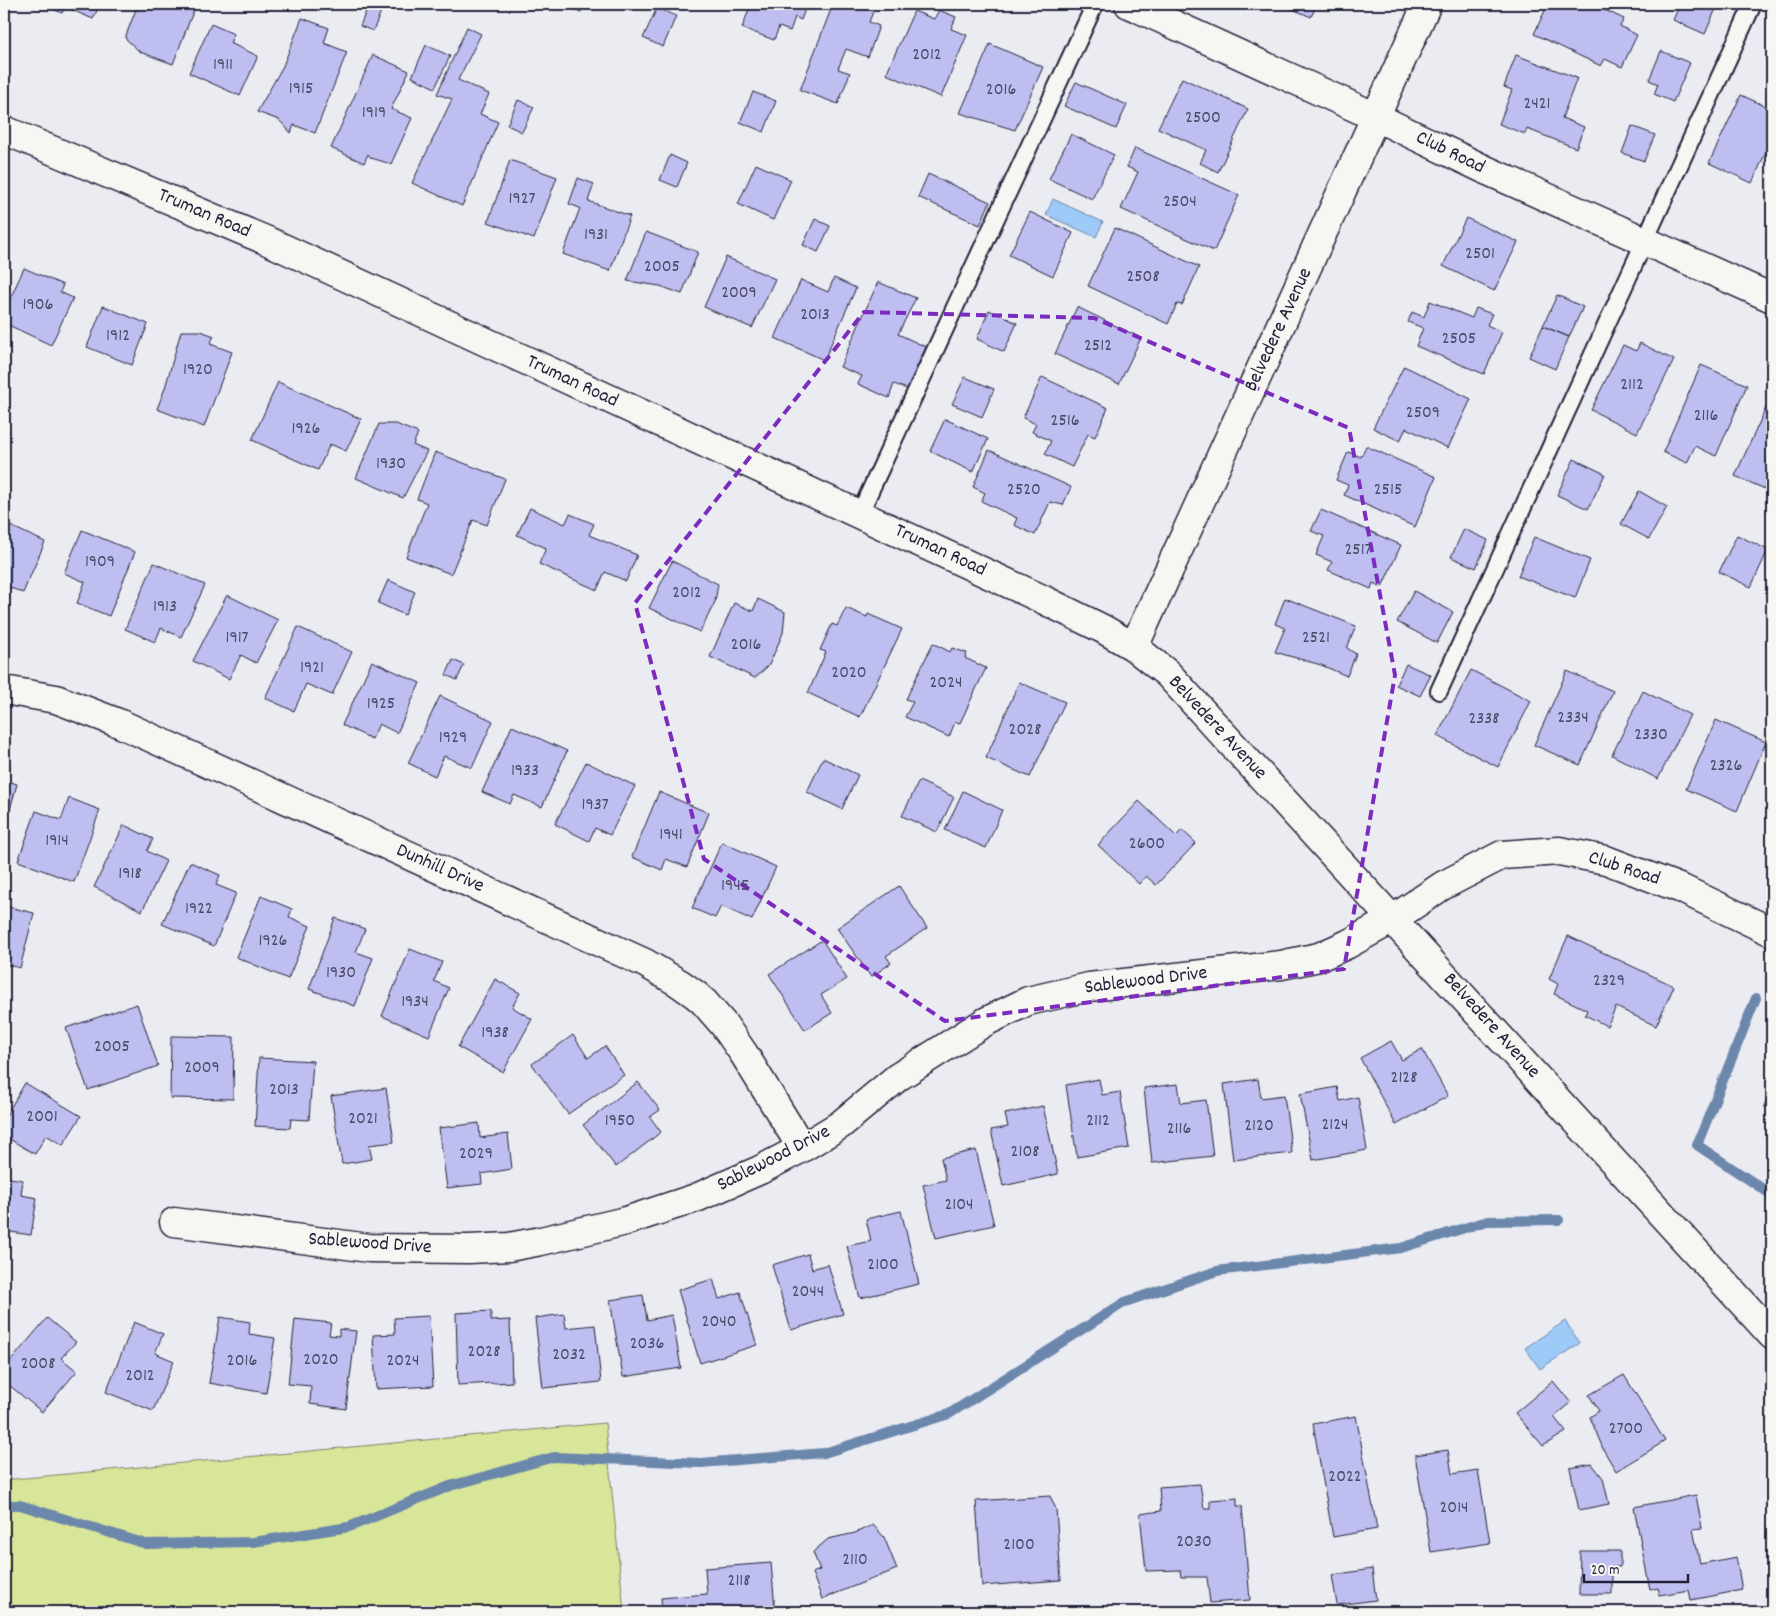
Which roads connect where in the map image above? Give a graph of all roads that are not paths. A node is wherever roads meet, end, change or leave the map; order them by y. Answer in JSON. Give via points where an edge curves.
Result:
{"nodes":[{"id":1,"x":1095,"y":4,"type":"edge"},
{"id":2,"x":1129,"y":4,"type":"edge"},
{"id":3,"x":1427,"y":4,"type":"edge"},
{"id":4,"x":1753,"y":4,"type":"edge"},
{"id":5,"x":1376,"y":117,"type":"junction"},
{"id":6,"x":4,"y":130,"type":"edge"},
{"id":7,"x":1644,"y":241,"type":"junction"},
{"id":8,"x":1772,"y":298,"type":"edge"},
{"id":9,"x":859,"y":514,"type":"junction"},
{"id":10,"x":1134,"y":647,"type":"junction"},
{"id":11,"x":4,"y":690,"type":"edge"},
{"id":12,"x":1439,"y":691,"type":"dead end"},
{"id":13,"x":1393,"y":919,"type":"junction"},
{"id":14,"x":1772,"y":932,"type":"edge"},
{"id":15,"x":802,"y":1148,"type":"junction"},
{"id":16,"x":174,"y":1222,"type":"dead end"},
{"id":17,"x":1772,"y":1335,"type":"edge"}],
"edges":[{"from":1,"to":9,"type":"lane"},
{"from":2,"to":5,"type":"street","name":"Club Road"},
{"from":3,"to":5,"type":"street","name":"Belvedere Avenue"},
{"from":4,"to":7,"type":"lane"},
{"from":5,"to":7,"type":"street","name":"Club Road","via":[[1488,172]]},
{"from":5,"to":10,"type":"street","name":"Belvedere Avenue"},
{"from":6,"to":9,"type":"street","name":"Truman Road","via":[[270,242]]},
{"from":7,"to":8,"type":"street","name":"Club Road"},
{"from":7,"to":12,"type":"lane"},
{"from":9,"to":10,"type":"street","name":"Truman Road","via":[[1040,598]]},
{"from":10,"to":13,"type":"street","name":"Belvedere Avenue","via":[[1168,674]]},
{"from":11,"to":15,"type":"street","name":"Dunhill Drive","via":[[56,699],[121,724],[645,963],[704,1002],[724,1025]]},
{"from":13,"to":14,"type":"street","name":"Club Road","via":[[1442,886],[1502,855],[1559,852],[1606,860],[1682,889]]},
{"from":13,"to":15,"type":"street","name":"Sablewood Drive","via":[[1319,957],[1289,964],[1089,987],[1028,1001],[985,1022],[898,1077],[840,1125]]},
{"from":13,"to":17,"type":"street","name":"Belvedere Avenue"},
{"from":15,"to":16,"type":"street","name":"Sablewood Drive","via":[[696,1198],[626,1221],[509,1247],[369,1248]]}]}
